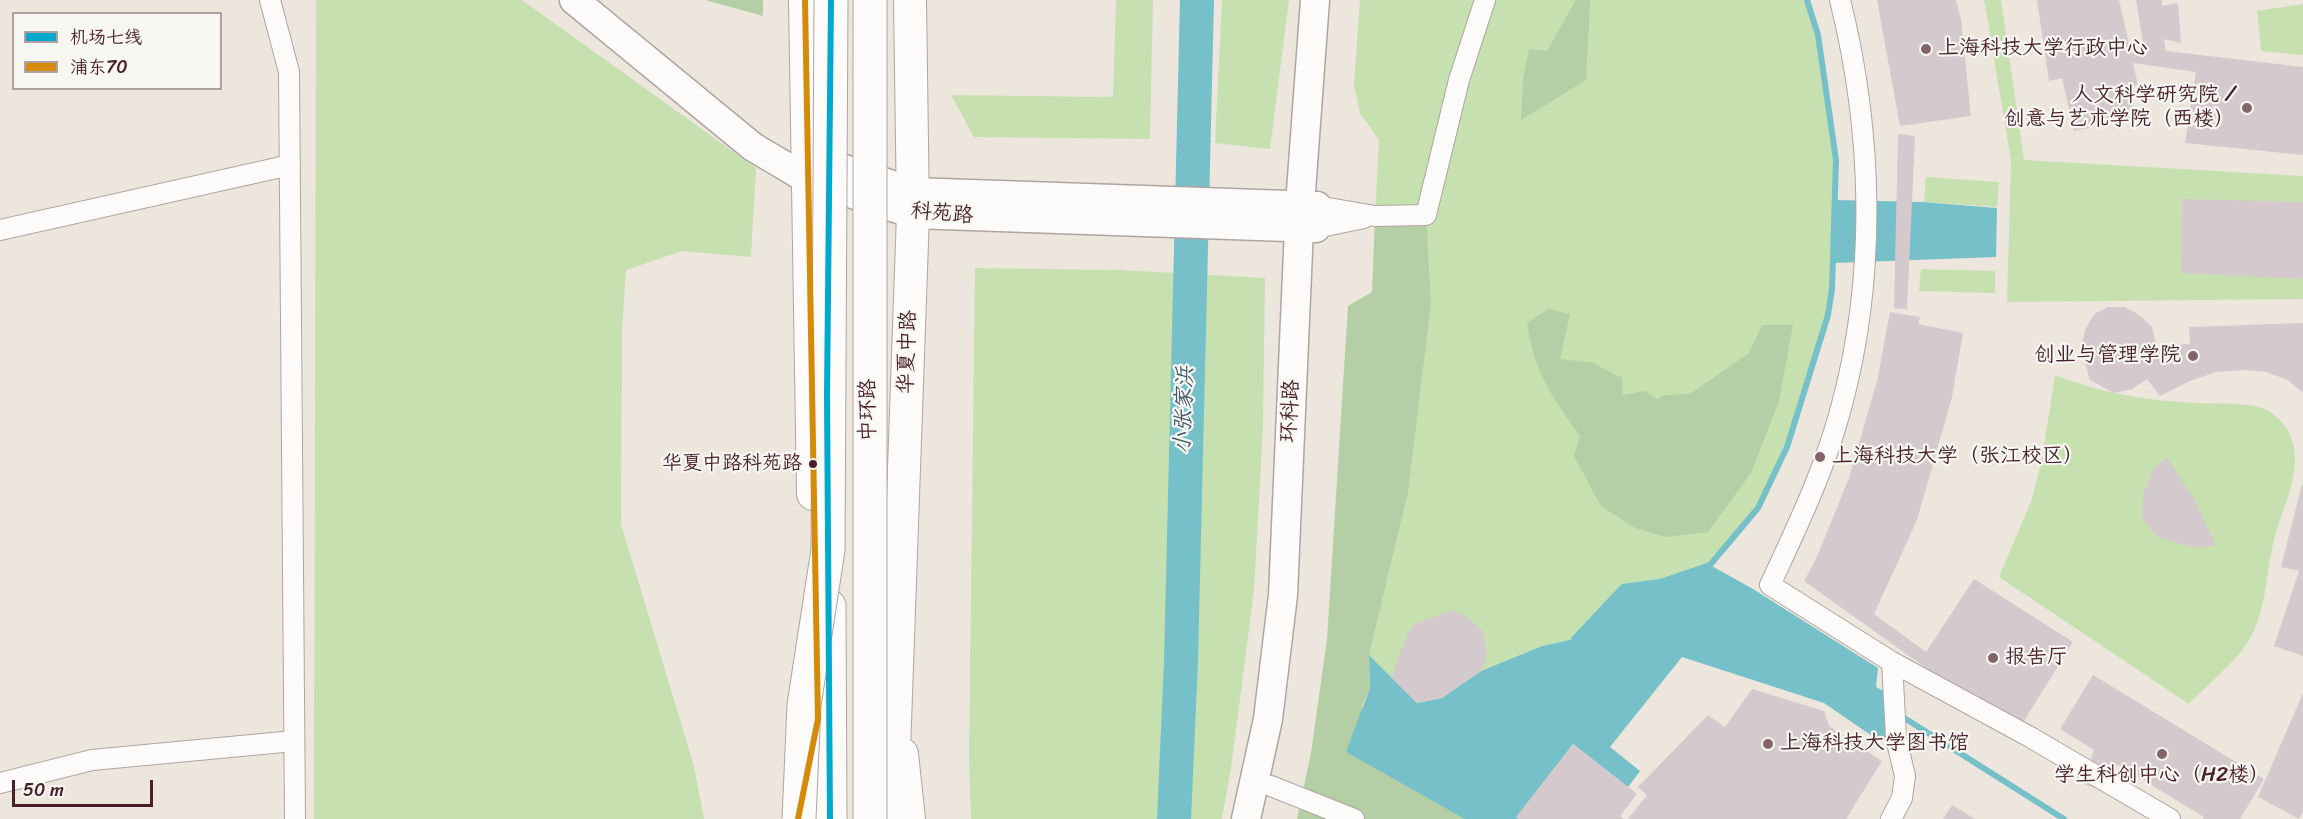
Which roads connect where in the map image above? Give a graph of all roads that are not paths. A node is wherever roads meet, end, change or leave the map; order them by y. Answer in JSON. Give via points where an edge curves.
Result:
{"nodes":[{"id":1,"x":270,"y":0,"type":"edge"},
{"id":2,"x":574,"y":0,"type":"edge"},
{"id":3,"x":604,"y":0,"type":"edge"},
{"id":4,"x":805,"y":0,"type":"edge"},
{"id":5,"x":831,"y":0,"type":"edge"},
{"id":6,"x":870,"y":0,"type":"edge"},
{"id":7,"x":910,"y":0,"type":"edge"},
{"id":8,"x":1315,"y":0,"type":"edge"},
{"id":9,"x":1332,"y":0,"type":"edge"},
{"id":10,"x":1485,"y":0,"type":"edge"},
{"id":11,"x":1840,"y":0,"type":"edge"},
{"id":12,"x":290,"y":165,"type":"junction"},
{"id":13,"x":807,"y":167,"type":"junction"},
{"id":14,"x":913,"y":203,"type":"junction"},
{"id":15,"x":1308,"y":217,"type":"junction"},
{"id":16,"x":0,"y":230,"type":"edge"},
{"id":17,"x":828,"y":550,"type":"junction"},
{"id":18,"x":869,"y":645,"type":"junction"},
{"id":19,"x":1892,"y":662,"type":"junction"},
{"id":20,"x":896,"y":704,"type":"junction"},
{"id":21,"x":818,"y":719,"type":"junction"},
{"id":22,"x":294,"y":741,"type":"junction"},
{"id":23,"x":0,"y":783,"type":"edge"},
{"id":24,"x":1270,"y":786,"type":"junction"},
{"id":25,"x":295,"y":819,"type":"edge"},
{"id":26,"x":799,"y":819,"type":"edge"},
{"id":27,"x":818,"y":819,"type":"edge"},
{"id":28,"x":830,"y":819,"type":"edge"},
{"id":29,"x":870,"y":819,"type":"edge"},
{"id":30,"x":890,"y":819,"type":"edge"},
{"id":31,"x":909,"y":819,"type":"edge"},
{"id":32,"x":1246,"y":819,"type":"edge"},
{"id":33,"x":1263,"y":819,"type":"edge"},
{"id":34,"x":1354,"y":819,"type":"edge"},
{"id":35,"x":1891,"y":819,"type":"edge"},
{"id":36,"x":2170,"y":819,"type":"edge"}],
"edges":[{"from":1,"to":12,"type":"street","via":[[289,72]]},
{"from":2,"to":13,"type":"street","name":"科苑路","via":[[753,147]]},
{"from":3,"to":13,"type":"street","name":"科苑路"},
{"from":4,"to":13,"type":"main road"},
{"from":5,"to":17,"type":"highway","name":"中环路","bridge":true},
{"from":6,"to":18,"type":"highway","name":"中环路","bridge":true},
{"from":7,"to":14,"type":"main road","name":"华夏中路"},
{"from":8,"to":15,"type":"street","name":"环科路"},
{"from":9,"to":15,"type":"street","name":"环科路"},
{"from":10,"to":15,"type":"street","name":"科苑路","via":[[1459,80],[1426,215]]},
{"from":11,"to":19,"type":"street","via":[[1852,47],[1866,153],[1863,300],[1841,409],[1812,494],[1770,585]]},
{"from":12,"to":16,"type":"street"},
{"from":12,"to":22,"type":"street"},
{"from":13,"to":14,"type":"street","name":"科苑路"},
{"from":13,"to":21,"type":"main road"},
{"from":14,"to":15,"type":"street","name":"科苑路"},
{"from":14,"to":20,"type":"main road","name":"华夏中路"},
{"from":15,"to":24,"type":"street","name":"环科路","via":[[1299,596],[1285,722]]},
{"from":15,"to":32,"type":"street","name":"环科路","via":[[1283,595],[1268,719]]},
{"from":17,"to":26,"type":"highway","bridge":true,"via":[[804,705]]},
{"from":17,"to":28,"type":"highway","name":"中环路","bridge":true},
{"from":18,"to":29,"type":"highway","name":"中环路","bridge":true},
{"from":18,"to":30,"type":"highway","bridge":true},
{"from":19,"to":35,"type":"street","via":[[1896,738],[1905,776],[1902,798]]},
{"from":19,"to":36,"type":"street"},
{"from":20,"to":30,"type":"main road","name":"华夏中路"},
{"from":20,"to":31,"type":"main road","name":"华夏中路"},
{"from":21,"to":26,"type":"main road"},
{"from":21,"to":27,"type":"main road"},
{"from":22,"to":23,"type":"street","via":[[92,760]]},
{"from":22,"to":25,"type":"street"},
{"from":24,"to":33,"type":"street","name":"环科路"},
{"from":24,"to":34,"type":"street"}]}
